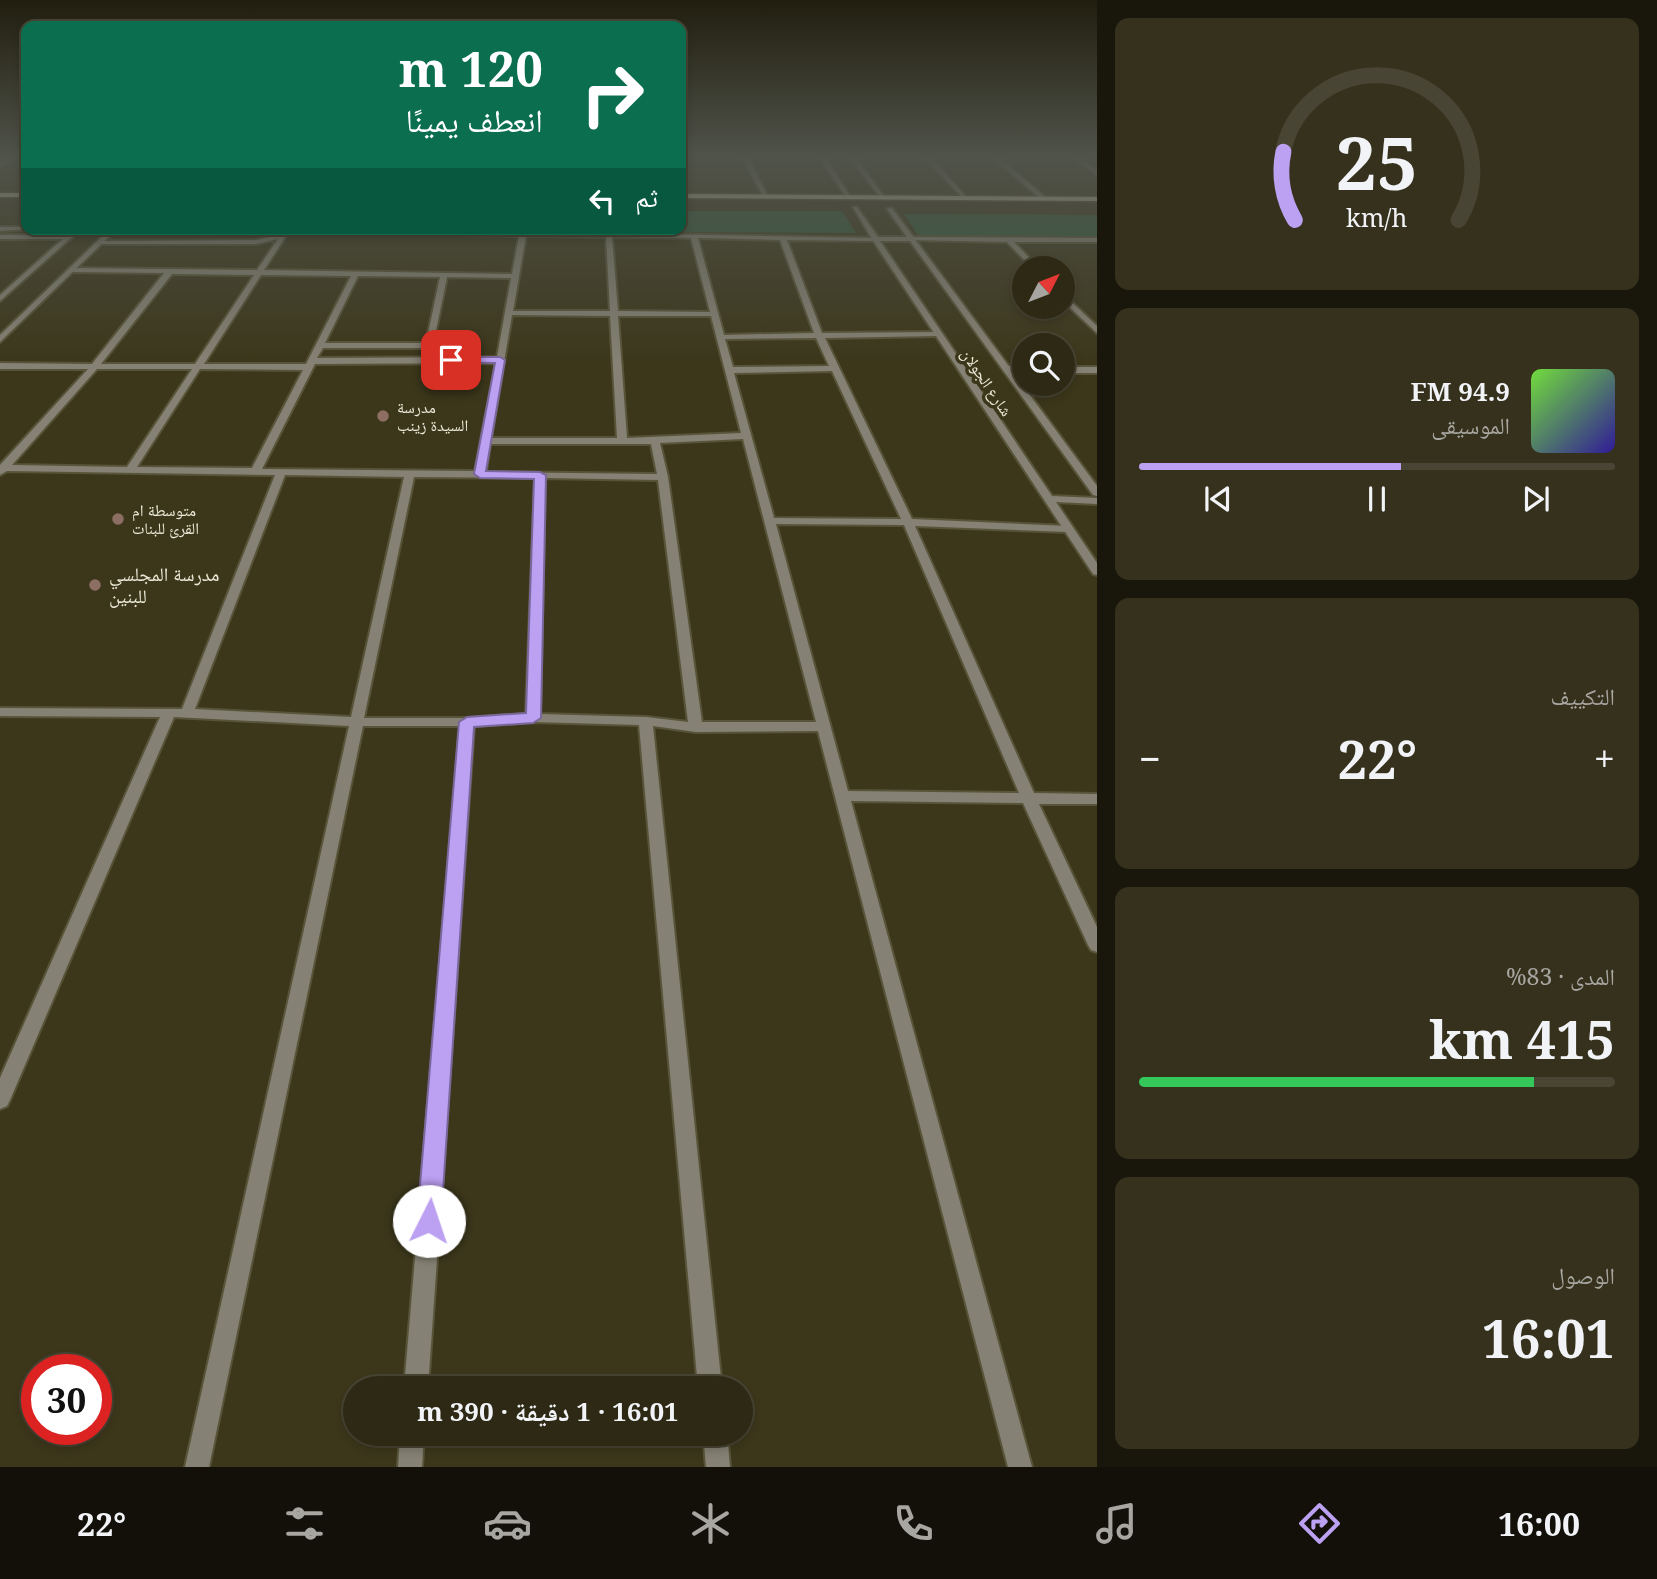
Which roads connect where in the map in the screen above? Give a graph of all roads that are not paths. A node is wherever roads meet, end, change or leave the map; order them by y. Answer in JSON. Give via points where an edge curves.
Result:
{"nodes":[{"id":1,"x":866,"y":225,"type":"edge"},
{"id":2,"x":902,"y":225,"type":"edge"},
{"id":3,"x":0,"y":229,"type":"edge"},
{"id":4,"x":21,"y":229,"type":"edge"},
{"id":5,"x":108,"y":235,"type":"edge"},
{"id":6,"x":279,"y":235,"type":"edge"},
{"id":7,"x":284,"y":235,"type":"edge"},
{"id":8,"x":523,"y":235,"type":"edge"},
{"id":9,"x":566,"y":235,"type":"edge"},
{"id":10,"x":609,"y":236,"type":"junction"},
{"id":11,"x":0,"y":237,"type":"edge"},
{"id":12,"x":70,"y":237,"type":"joint"},
{"id":13,"x":694,"y":237,"type":"junction"},
{"id":14,"x":783,"y":238,"type":"junction"},
{"id":15,"x":875,"y":239,"type":"junction"},
{"id":16,"x":912,"y":239,"type":"junction"},
{"id":17,"x":1009,"y":240,"type":"junction"},
{"id":18,"x":1085,"y":240,"type":"junction"},
{"id":19,"x":1097,"y":240,"type":"edge"},
{"id":20,"x":100,"y":243,"type":"junction"},
{"id":21,"x":1097,"y":251,"type":"edge"},
{"id":22,"x":1024,"y":256,"type":"edge"},
{"id":23,"x":72,"y":270,"type":"junction"},
{"id":24,"x":169,"y":272,"type":"junction"},
{"id":25,"x":260,"y":273,"type":"junction"},
{"id":26,"x":355,"y":275,"type":"junction"},
{"id":27,"x":444,"y":276,"type":"junction"},
{"id":28,"x":516,"y":276,"type":"junction"},
{"id":29,"x":0,"y":299,"type":"edge"},
{"id":30,"x":1075,"y":308,"type":"edge"},
{"id":31,"x":509,"y":313,"type":"junction"},
{"id":32,"x":612,"y":314,"type":"junction"},
{"id":33,"x":715,"y":314,"type":"junction"},
{"id":34,"x":1097,"y":331,"type":"edge"},
{"id":35,"x":938,"y":334,"type":"junction"},
{"id":36,"x":819,"y":335,"type":"junction"},
{"id":37,"x":721,"y":337,"type":"junction"},
{"id":38,"x":0,"y":340,"type":"edge"},
{"id":39,"x":319,"y":345,"type":"junction"},
{"id":40,"x":430,"y":346,"type":"junction"},
{"id":41,"x":426,"y":360,"type":"junction"},
{"id":42,"x":500,"y":360,"type":"junction"},
{"id":43,"x":309,"y":364,"type":"junction"},
{"id":44,"x":0,"y":366,"type":"edge"},
{"id":45,"x":201,"y":366,"type":"junction"},
{"id":46,"x":94,"y":367,"type":"junction"},
{"id":47,"x":835,"y":369,"type":"junction"},
{"id":48,"x":1007,"y":369,"type":"junction"},
{"id":49,"x":1012,"y":369,"type":"edge"},
{"id":50,"x":730,"y":370,"type":"junction"},
{"id":51,"x":1075,"y":370,"type":"edge"},
{"id":52,"x":1097,"y":370,"type":"edge"},
{"id":53,"x":747,"y":436,"type":"junction"},
{"id":54,"x":486,"y":441,"type":"junction"},
{"id":55,"x":622,"y":441,"type":"junction"},
{"id":56,"x":655,"y":441,"type":"junction"},
{"id":57,"x":131,"y":469,"type":"junction"},
{"id":58,"x":2,"y":470,"type":"edge"},
{"id":59,"x":256,"y":471,"type":"junction"},
{"id":60,"x":281,"y":471,"type":"junction"},
{"id":61,"x":410,"y":473,"type":"junction"},
{"id":62,"x":480,"y":474,"type":"junction"},
{"id":63,"x":540,"y":475,"type":"junction"},
{"id":64,"x":663,"y":477,"type":"junction"},
{"id":65,"x":1097,"y":493,"type":"edge"},
{"id":66,"x":1048,"y":499,"type":"junction"},
{"id":67,"x":1097,"y":501,"type":"edge"},
{"id":68,"x":769,"y":521,"type":"junction"},
{"id":69,"x":908,"y":522,"type":"junction"},
{"id":70,"x":1068,"y":529,"type":"junction"},
{"id":71,"x":1097,"y":572,"type":"edge"},
{"id":72,"x":0,"y":712,"type":"edge"},
{"id":73,"x":169,"y":713,"type":"junction"},
{"id":74,"x":187,"y":713,"type":"junction"},
{"id":75,"x":533,"y":718,"type":"junction"},
{"id":76,"x":646,"y":721,"type":"junction"},
{"id":77,"x":355,"y":722,"type":"junction"},
{"id":78,"x":467,"y":722,"type":"junction"},
{"id":79,"x":824,"y":726,"type":"junction"},
{"id":80,"x":696,"y":727,"type":"junction"},
{"id":81,"x":842,"y":796,"type":"junction"},
{"id":82,"x":1028,"y":797,"type":"junction"},
{"id":83,"x":1097,"y":799,"type":"edge"},
{"id":84,"x":1097,"y":945,"type":"edge"},
{"id":85,"x":0,"y":1100,"type":"edge"},
{"id":86,"x":417,"y":1376,"type":"edge"},
{"id":87,"x":709,"y":1376,"type":"edge"},
{"id":88,"x":411,"y":1446,"type":"edge"},
{"id":89,"x":716,"y":1446,"type":"edge"},
{"id":90,"x":197,"y":1467,"type":"edge"},
{"id":91,"x":410,"y":1467,"type":"edge"},
{"id":92,"x":718,"y":1467,"type":"edge"},
{"id":93,"x":1020,"y":1467,"type":"edge"}],
"edges":[{"from":1,"to":15,"type":"street","name":"شارع الجولان"},
{"from":2,"to":16,"type":"street","name":"شارع الجولان"},
{"from":3,"to":4,"type":"lane"},
{"from":5,"to":20,"type":"street"},
{"from":6,"to":20,"type":"street","via":[[256,242]]},
{"from":7,"to":25,"type":"street"},
{"from":8,"to":28,"type":"street"},
{"from":9,"to":10,"type":"street"},
{"from":10,"to":13,"type":"street"},
{"from":10,"to":32,"type":"street"},
{"from":11,"to":12,"type":"street"},
{"from":12,"to":29,"type":"street"},
{"from":13,"to":14,"type":"street"},
{"from":13,"to":33,"type":"street"},
{"from":14,"to":15,"type":"street"},
{"from":14,"to":36,"type":"street"},
{"from":15,"to":16,"type":"street"},
{"from":15,"to":35,"type":"street","name":"شارع الجولان"},
{"from":16,"to":17,"type":"street"},
{"from":16,"to":48,"type":"street","name":"شارع الجولان"},
{"from":17,"to":18,"type":"street"},
{"from":17,"to":22,"type":"street"},
{"from":18,"to":19,"type":"street"},
{"from":18,"to":21,"type":"street"},
{"from":20,"to":23,"type":"street"},
{"from":23,"to":24,"type":"street"},
{"from":23,"to":38,"type":"street"},
{"from":24,"to":25,"type":"street"},
{"from":24,"to":46,"type":"street"},
{"from":25,"to":26,"type":"street"},
{"from":25,"to":45,"type":"street"},
{"from":26,"to":27,"type":"street"},
{"from":26,"to":39,"type":"street"},
{"from":27,"to":28,"type":"street"},
{"from":27,"to":40,"type":"street"},
{"from":28,"to":31,"type":"street"},
{"from":30,"to":34,"type":"street"},
{"from":31,"to":32,"type":"street"},
{"from":31,"to":42,"type":"street"},
{"from":32,"to":33,"type":"street"},
{"from":32,"to":55,"type":"street"},
{"from":33,"to":37,"type":"street"},
{"from":35,"to":36,"type":"street"},
{"from":35,"to":66,"type":"street","name":"شارع الجولان"},
{"from":36,"to":37,"type":"street"},
{"from":36,"to":47,"type":"street"},
{"from":37,"to":50,"type":"street"},
{"from":39,"to":40,"type":"street"},
{"from":39,"to":43,"type":"street"},
{"from":40,"to":41,"type":"street"},
{"from":41,"to":42,"type":"street"},
{"from":41,"to":43,"type":"street"},
{"from":42,"to":54,"type":"street"},
{"from":43,"to":45,"type":"street"},
{"from":43,"to":59,"type":"street"},
{"from":44,"to":46,"type":"street"},
{"from":45,"to":46,"type":"street"},
{"from":45,"to":57,"type":"street"},
{"from":46,"to":58,"type":"street"},
{"from":47,"to":50,"type":"street"},
{"from":47,"to":69,"type":"street"},
{"from":48,"to":49,"type":"street"},
{"from":48,"to":65,"type":"street","name":"شارع الجولان"},
{"from":50,"to":53,"type":"street"},
{"from":51,"to":52,"type":"street"},
{"from":53,"to":56,"type":"street"},
{"from":53,"to":68,"type":"street"},
{"from":54,"to":55,"type":"street"},
{"from":54,"to":62,"type":"street"},
{"from":55,"to":56,"type":"street"},
{"from":56,"to":64,"type":"street"},
{"from":57,"to":58,"type":"street"},
{"from":57,"to":59,"type":"street"},
{"from":59,"to":60,"type":"street"},
{"from":60,"to":61,"type":"street"},
{"from":60,"to":74,"type":"street"},
{"from":61,"to":62,"type":"street"},
{"from":61,"to":77,"type":"street"},
{"from":62,"to":63,"type":"street"},
{"from":63,"to":64,"type":"street"},
{"from":63,"to":75,"type":"street"},
{"from":64,"to":80,"type":"street"},
{"from":66,"to":67,"type":"street"},
{"from":66,"to":70,"type":"street","name":"شارع الجولان"},
{"from":68,"to":69,"type":"street"},
{"from":68,"to":79,"type":"street"},
{"from":69,"to":70,"type":"street"},
{"from":69,"to":82,"type":"street"},
{"from":70,"to":71,"type":"street","name":"شارع الجولان"},
{"from":72,"to":73,"type":"street"},
{"from":73,"to":74,"type":"street"},
{"from":73,"to":85,"type":"street"},
{"from":74,"to":77,"type":"street"},
{"from":75,"to":76,"type":"street"},
{"from":75,"to":78,"type":"street"},
{"from":76,"to":80,"type":"street"},
{"from":76,"to":87,"type":"street"},
{"from":77,"to":78,"type":"street"},
{"from":77,"to":90,"type":"street"},
{"from":78,"to":86,"type":"street"},
{"from":79,"to":80,"type":"street"},
{"from":79,"to":81,"type":"street"},
{"from":81,"to":82,"type":"street"},
{"from":81,"to":93,"type":"street"},
{"from":82,"to":83,"type":"street"},
{"from":82,"to":84,"type":"street"},
{"from":88,"to":91,"type":"street"},
{"from":89,"to":92,"type":"street"}]}
